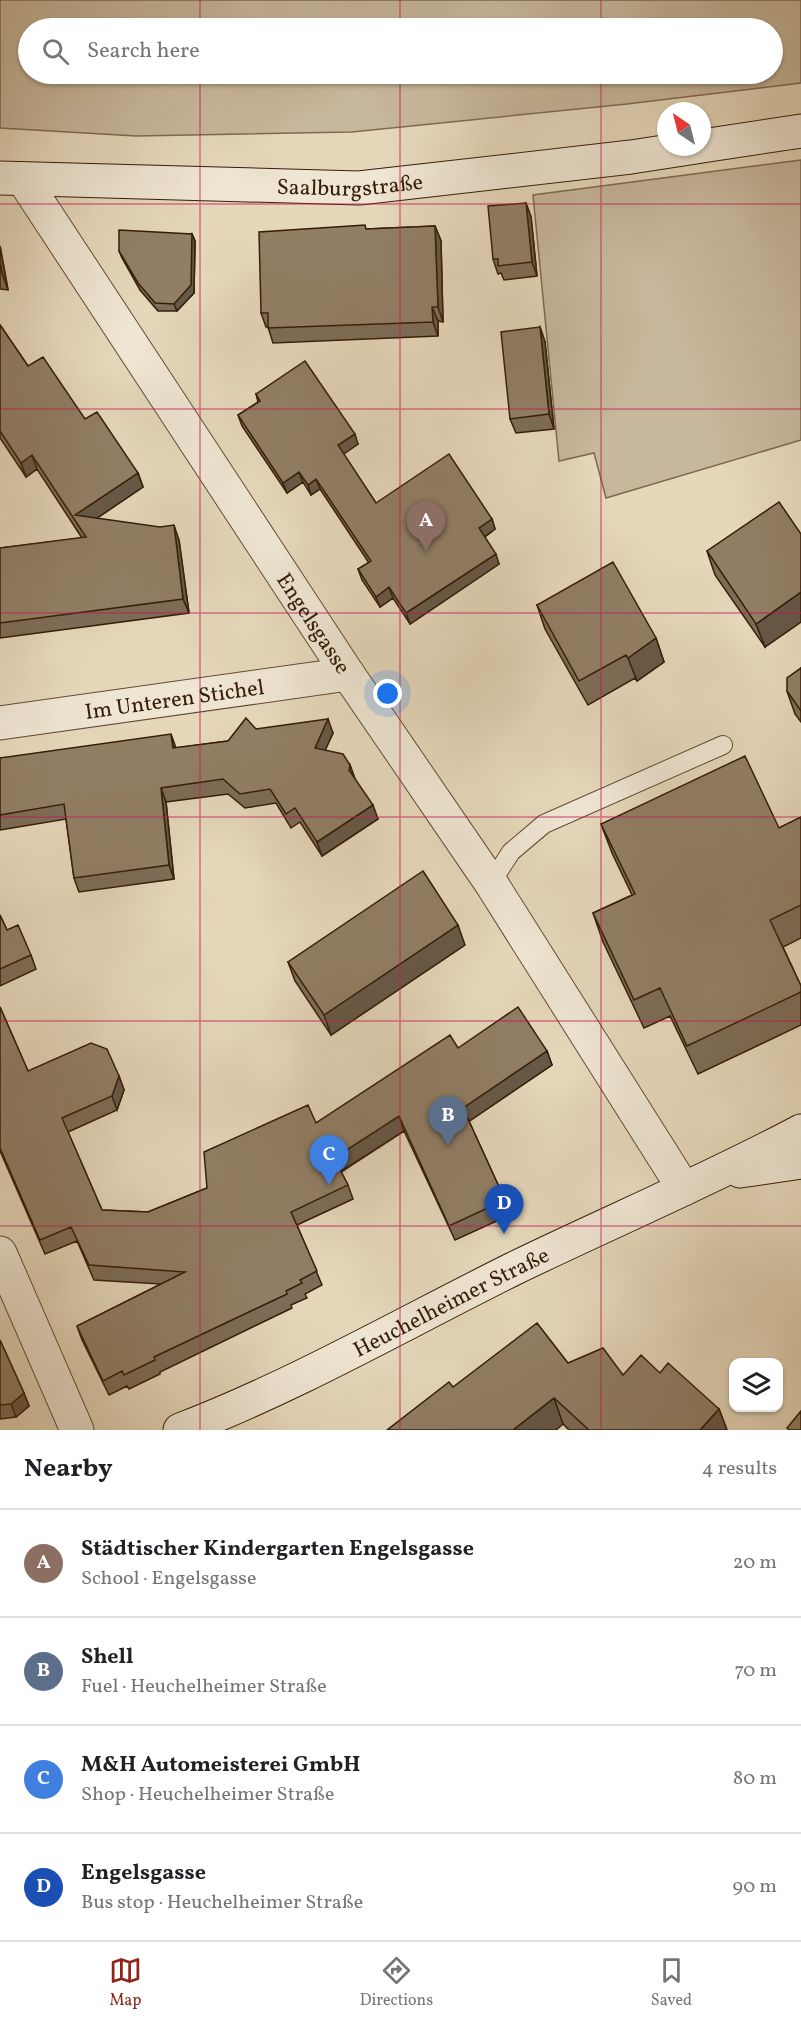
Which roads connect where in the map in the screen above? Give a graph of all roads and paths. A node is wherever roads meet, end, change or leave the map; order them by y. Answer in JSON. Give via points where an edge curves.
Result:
{"nodes":[{"id":1,"x":801,"y":131,"type":"edge"},
{"id":2,"x":711,"y":145,"type":"edge"},
{"id":3,"x":657,"y":153,"type":"edge"},
{"id":4,"x":11,"y":179,"type":"edge"},
{"id":5,"x":348,"y":674,"type":"junction"},
{"id":6,"x":0,"y":723,"type":"edge"},
{"id":7,"x":723,"y":746,"type":"dead end"},
{"id":8,"x":491,"y":883,"type":"junction"},
{"id":9,"x":801,"y":1131,"type":"edge"},
{"id":10,"x":795,"y":1166,"type":"edge"},
{"id":11,"x":723,"y":1172,"type":"junction"},
{"id":12,"x":684,"y":1189,"type":"junction"},
{"id":13,"x":0,"y":1253,"type":"edge"},
{"id":14,"x":77,"y":1430,"type":"edge"},
{"id":15,"x":180,"y":1430,"type":"edge"}],
"edges":[{"from":1,"to":2,"type":"street"},
{"from":3,"to":4,"type":"street","name":"Saalburgstraße","via":[[359,188]]},
{"from":4,"to":5,"type":"street","name":"Engelsgasse"},
{"from":5,"to":6,"type":"street","name":"Im Unteren Stichel"},
{"from":5,"to":8,"type":"street","name":"Engelsgasse"},
{"from":7,"to":8,"type":"lane","via":[[544,824],[511,852]]},
{"from":8,"to":12,"type":"street","name":"Engelsgasse"},
{"from":9,"to":11,"type":"street","name":"Heuchelheimer Straße"},
{"from":10,"to":11,"type":"street","name":"Heuchelheimer Straße"},
{"from":11,"to":12,"type":"street","name":"Heuchelheimer Straße"},
{"from":12,"to":15,"type":"street","name":"Heuchelheimer Straße","via":[[517,1267],[296,1378]]},
{"from":13,"to":14,"type":"street"}]}
